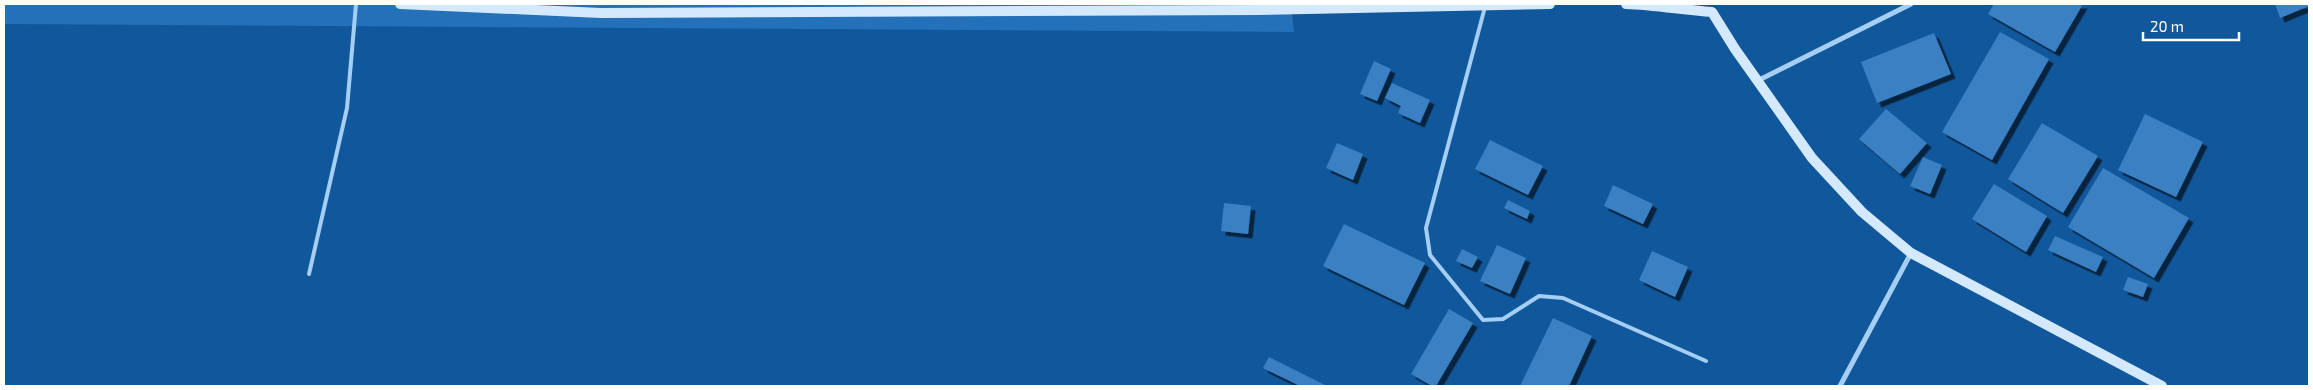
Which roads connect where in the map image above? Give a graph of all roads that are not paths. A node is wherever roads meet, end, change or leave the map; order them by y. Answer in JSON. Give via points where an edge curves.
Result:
{"nodes":[{"id":1,"x":356,"y":4,"type":"edge"},
{"id":2,"x":400,"y":4,"type":"edge"},
{"id":3,"x":1550,"y":4,"type":"edge"},
{"id":4,"x":1626,"y":4,"type":"edge"},
{"id":5,"x":1910,"y":4,"type":"edge"},
{"id":6,"x":1486,"y":5,"type":"junction"},
{"id":7,"x":1711,"y":8,"type":"edge"},
{"id":8,"x":1759,"y":80,"type":"junction"},
{"id":9,"x":1911,"y":253,"type":"junction"},
{"id":10,"x":309,"y":274,"type":"dead end"},
{"id":11,"x":1706,"y":361,"type":"dead end"},
{"id":12,"x":1840,"y":386,"type":"edge"},
{"id":13,"x":2162,"y":386,"type":"edge"}],
"edges":[{"from":1,"to":10,"type":"lane","via":[[347,108]]},
{"from":2,"to":6,"type":"street","via":[[600,13],[1258,10]]},
{"from":3,"to":6,"type":"street"},
{"from":4,"to":7,"type":"street","via":[[1686,10]]},
{"from":5,"to":8,"type":"street"},
{"from":6,"to":11,"type":"lane","via":[[1426,228],[1430,255],[1483,320],[1503,319],[1539,296],[1563,298]]},
{"from":7,"to":8,"type":"street"},
{"from":8,"to":9,"type":"street","via":[[1812,158],[1862,212]]},
{"from":9,"to":12,"type":"street"},
{"from":9,"to":13,"type":"street"}]}
